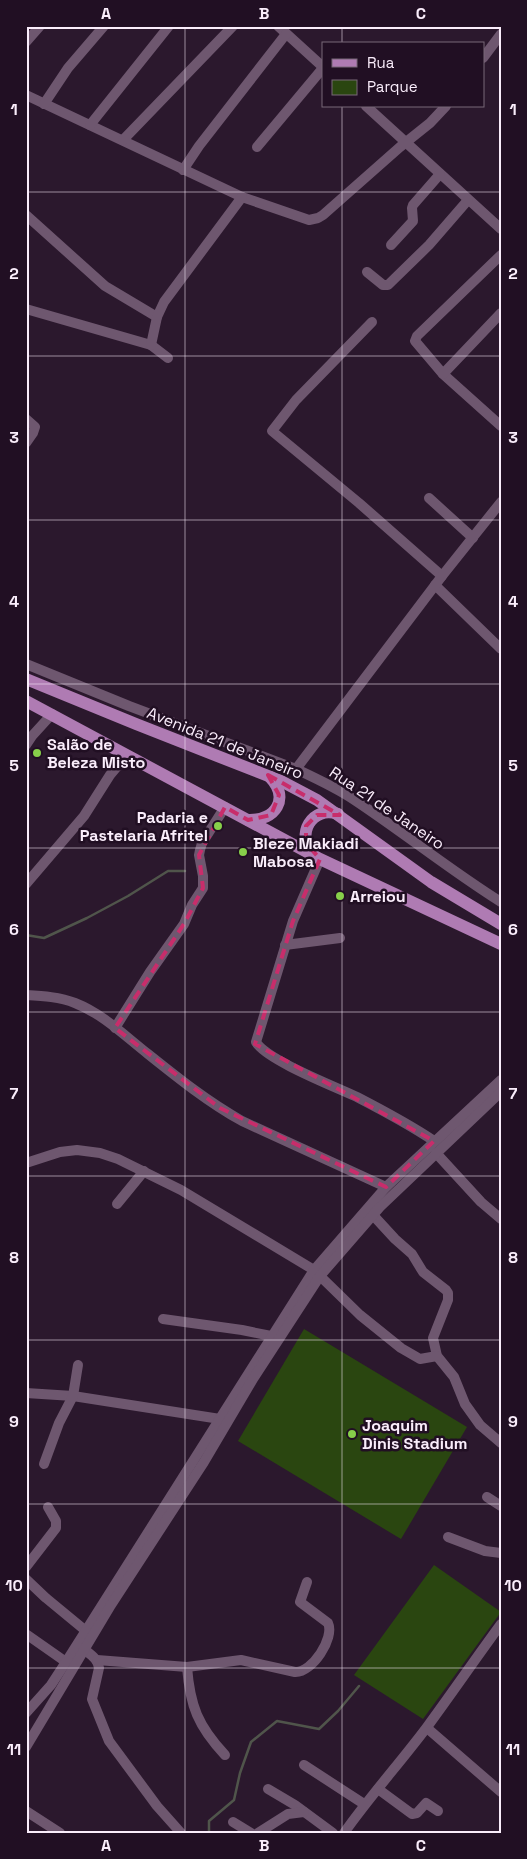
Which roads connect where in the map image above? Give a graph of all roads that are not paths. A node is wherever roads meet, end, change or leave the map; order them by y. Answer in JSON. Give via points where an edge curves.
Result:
{"nodes":[{"id":1,"x":40,"y":26,"type":"edge"},
{"id":2,"x":104,"y":26,"type":"edge"},
{"id":3,"x":169,"y":26,"type":"edge"},
{"id":4,"x":234,"y":26,"type":"edge"},
{"id":5,"x":278,"y":26,"type":"edge"},
{"id":6,"x":286,"y":34,"type":"junction"},
{"id":7,"x":501,"y":34,"type":"edge"},
{"id":8,"x":26,"y":42,"type":"edge"},
{"id":9,"x":484,"y":57,"type":"edge"},
{"id":10,"x":322,"y":67,"type":"edge"},
{"id":11,"x":322,"y":69,"type":"edge"},
{"id":12,"x":26,"y":95,"type":"edge"},
{"id":13,"x":44,"y":104,"type":"junction"},
{"id":14,"x":368,"y":108,"type":"edge"},
{"id":15,"x":444,"y":108,"type":"edge"},
{"id":16,"x":90,"y":126,"type":"junction"},
{"id":17,"x":123,"y":140,"type":"junction"},
{"id":18,"x":406,"y":142,"type":"junction"},
{"id":19,"x":257,"y":146,"type":"dead end"},
{"id":20,"x":183,"y":170,"type":"junction"},
{"id":21,"x":440,"y":174,"type":"junction"},
{"id":22,"x":242,"y":197,"type":"junction"},
{"id":23,"x":468,"y":200,"type":"junction"},
{"id":24,"x":26,"y":215,"type":"edge"},
{"id":25,"x":501,"y":229,"type":"edge"},
{"id":26,"x":391,"y":245,"type":"dead end"},
{"id":27,"x":501,"y":255,"type":"edge"},
{"id":28,"x":367,"y":272,"type":"dead end"},
{"id":29,"x":26,"y":309,"type":"edge"},
{"id":30,"x":501,"y":312,"type":"edge"},
{"id":31,"x":157,"y":317,"type":"junction"},
{"id":32,"x":372,"y":322,"type":"dead end"},
{"id":33,"x":151,"y":345,"type":"junction"},
{"id":34,"x":168,"y":358,"type":"dead end"},
{"id":35,"x":442,"y":374,"type":"junction"},
{"id":36,"x":26,"y":420,"type":"edge"},
{"id":37,"x":501,"y":426,"type":"edge"},
{"id":38,"x":26,"y":443,"type":"edge"},
{"id":39,"x":429,"y":498,"type":"dead end"},
{"id":40,"x":501,"y":502,"type":"edge"},
{"id":41,"x":473,"y":538,"type":"junction"},
{"id":42,"x":442,"y":576,"type":"junction"},
{"id":43,"x":435,"y":585,"type":"junction"},
{"id":44,"x":501,"y":649,"type":"edge"},
{"id":45,"x":26,"y":664,"type":"edge"},
{"id":46,"x":26,"y":679,"type":"edge"},
{"id":47,"x":26,"y":701,"type":"edge"},
{"id":48,"x":52,"y":714,"type":"junction"},
{"id":49,"x":28,"y":738,"type":"edge"},
{"id":50,"x":126,"y":756,"type":"junction"},
{"id":51,"x":296,"y":769,"type":"junction"},
{"id":52,"x":268,"y":775,"type":"junction"},
{"id":53,"x":225,"y":807,"type":"junction"},
{"id":54,"x":340,"y":815,"type":"junction"},
{"id":55,"x":248,"y":820,"type":"junction"},
{"id":56,"x":317,"y":857,"type":"junction"},
{"id":57,"x":26,"y":884,"type":"edge"},
{"id":58,"x":501,"y":902,"type":"edge"},
{"id":59,"x":471,"y":907,"type":"junction"},
{"id":60,"x":501,"y":919,"type":"edge"},
{"id":61,"x":501,"y":924,"type":"edge"},
{"id":62,"x":340,"y":938,"type":"dead end"},
{"id":63,"x":499,"y":943,"type":"edge"},
{"id":64,"x":285,"y":945,"type":"junction"},
{"id":65,"x":26,"y":995,"type":"edge"},
{"id":66,"x":115,"y":1028,"type":"junction"},
{"id":67,"x":501,"y":1080,"type":"edge"},
{"id":68,"x":501,"y":1092,"type":"edge"},
{"id":69,"x":434,"y":1141,"type":"junction"},
{"id":70,"x":436,"y":1154,"type":"junction"},
{"id":71,"x":26,"y":1163,"type":"edge"},
{"id":72,"x":144,"y":1171,"type":"junction"},
{"id":73,"x":386,"y":1187,"type":"junction"},
{"id":74,"x":117,"y":1204,"type":"dead end"},
{"id":75,"x":372,"y":1214,"type":"junction"},
{"id":76,"x":501,"y":1218,"type":"edge"},
{"id":77,"x":317,"y":1273,"type":"junction"},
{"id":78,"x":163,"y":1319,"type":"dead end"},
{"id":79,"x":271,"y":1336,"type":"junction"},
{"id":80,"x":437,"y":1356,"type":"junction"},
{"id":81,"x":78,"y":1365,"type":"dead end"},
{"id":82,"x":26,"y":1393,"type":"edge"},
{"id":83,"x":73,"y":1396,"type":"junction"},
{"id":84,"x":220,"y":1419,"type":"junction"},
{"id":85,"x":501,"y":1444,"type":"edge"},
{"id":86,"x":44,"y":1464,"type":"dead end"},
{"id":87,"x":487,"y":1497,"type":"dead end"},
{"id":88,"x":501,"y":1506,"type":"edge"},
{"id":89,"x":48,"y":1507,"type":"dead end"},
{"id":90,"x":448,"y":1537,"type":"dead end"},
{"id":91,"x":501,"y":1553,"type":"edge"},
{"id":92,"x":26,"y":1567,"type":"edge"},
{"id":93,"x":26,"y":1579,"type":"edge"},
{"id":94,"x":307,"y":1582,"type":"dead end"},
{"id":95,"x":501,"y":1624,"type":"edge"},
{"id":96,"x":86,"y":1631,"type":"junction"},
{"id":97,"x":26,"y":1634,"type":"edge"},
{"id":98,"x":85,"y":1650,"type":"junction"},
{"id":99,"x":97,"y":1660,"type":"junction"},
{"id":100,"x":66,"y":1662,"type":"junction"},
{"id":101,"x":187,"y":1667,"type":"junction"},
{"id":102,"x":26,"y":1713,"type":"edge"},
{"id":103,"x":427,"y":1728,"type":"junction"},
{"id":104,"x":26,"y":1747,"type":"edge"},
{"id":105,"x":226,"y":1756,"type":"dead end"},
{"id":106,"x":304,"y":1764,"type":"dead end"},
{"id":107,"x":268,"y":1789,"type":"dead end"},
{"id":108,"x":378,"y":1789,"type":"junction"},
{"id":109,"x":501,"y":1792,"type":"edge"},
{"id":110,"x":364,"y":1804,"type":"junction"},
{"id":111,"x":26,"y":1811,"type":"edge"},
{"id":112,"x":438,"y":1811,"type":"dead end"},
{"id":113,"x":304,"y":1812,"type":"junction"},
{"id":114,"x":233,"y":1822,"type":"dead end"},
{"id":115,"x":60,"y":1833,"type":"edge"},
{"id":116,"x":181,"y":1833,"type":"edge"},
{"id":117,"x":252,"y":1833,"type":"edge"},
{"id":118,"x":258,"y":1833,"type":"edge"},
{"id":119,"x":333,"y":1833,"type":"edge"},
{"id":120,"x":344,"y":1833,"type":"edge"}],
"edges":[{"from":1,"to":8,"type":"street"},
{"from":2,"to":13,"type":"street","via":[[68,68]]},
{"from":3,"to":16,"type":"street"},
{"from":4,"to":17,"type":"street"},
{"from":5,"to":6,"type":"street"},
{"from":6,"to":10,"type":"street"},
{"from":6,"to":20,"type":"street","via":[[198,146]]},
{"from":7,"to":9,"type":"street"},
{"from":11,"to":19,"type":"street"},
{"from":12,"to":13,"type":"street"},
{"from":13,"to":16,"type":"street"},
{"from":14,"to":18,"type":"street"},
{"from":15,"to":18,"type":"street"},
{"from":16,"to":17,"type":"street"},
{"from":17,"to":20,"type":"street"},
{"from":18,"to":21,"type":"street"},
{"from":18,"to":22,"type":"street","via":[[318,218],[301,218]]},
{"from":20,"to":22,"type":"street"},
{"from":21,"to":23,"type":"street"},
{"from":21,"to":26,"type":"street","via":[[413,205],[413,222]]},
{"from":22,"to":31,"type":"street","via":[[170,294]]},
{"from":23,"to":25,"type":"street"},
{"from":23,"to":28,"type":"street","via":[[388,285],[383,285]]},
{"from":24,"to":31,"type":"street","via":[[89,274]]},
{"from":27,"to":35,"type":"street","via":[[415,339]]},
{"from":29,"to":33,"type":"street"},
{"from":30,"to":35,"type":"street"},
{"from":31,"to":33,"type":"street"},
{"from":32,"to":42,"type":"street","via":[[296,400],[272,431]]},
{"from":33,"to":34,"type":"street"},
{"from":35,"to":37,"type":"street"},
{"from":36,"to":38,"type":"street","via":[[35,427]]},
{"from":39,"to":41,"type":"street"},
{"from":40,"to":41,"type":"street"},
{"from":41,"to":42,"type":"street"},
{"from":42,"to":43,"type":"street"},
{"from":43,"to":44,"type":"street"},
{"from":43,"to":51,"type":"street"},
{"from":45,"to":51,"type":"street","name":"Rua 21 de Janeiro"},
{"from":46,"to":52,"type":"main road","name":"Avenida 21 de Janeiro"},
{"from":47,"to":48,"type":"main road"},
{"from":48,"to":49,"type":"street"},
{"from":48,"to":50,"type":"main road"},
{"from":50,"to":53,"type":"main road"},
{"from":50,"to":57,"type":"street","via":[[84,816]]},
{"from":51,"to":58,"type":"street","name":"Rua 21 de Janeiro","via":[[353,799]]},
{"from":52,"to":54,"type":"main road","name":"Avenida 21 de Janeiro"},
{"from":52,"to":55,"type":"main road","via":[[278,787],[279,802],[271,815]]},
{"from":53,"to":55,"type":"main road"},
{"from":53,"to":66,"type":"street","via":[[200,850],[203,888],[184,924]]},
{"from":54,"to":56,"type":"main road","via":[[325,812],[306,826],[306,842]]},
{"from":54,"to":59,"type":"main road","name":"Avenida 21 de Janeiro","via":[[430,882]]},
{"from":55,"to":56,"type":"main road"},
{"from":56,"to":63,"type":"main road"},
{"from":56,"to":64,"type":"street"},
{"from":59,"to":60,"type":"street"},
{"from":59,"to":61,"type":"main road","name":"Avenida 21 de Janeiro"},
{"from":62,"to":64,"type":"street"},
{"from":64,"to":69,"type":"street","via":[[256,1040],[257,1046],[306,1075],[408,1124]]},
{"from":65,"to":66,"type":"street","via":[[75,1003]]},
{"from":66,"to":73,"type":"street","via":[[191,1089],[242,1121]]},
{"from":67,"to":69,"type":"street"},
{"from":68,"to":70,"type":"street"},
{"from":69,"to":73,"type":"street"},
{"from":70,"to":75,"type":"street"},
{"from":70,"to":76,"type":"street","via":[[481,1202]]},
{"from":71,"to":72,"type":"street","via":[[77,1150],[100,1153]]},
{"from":72,"to":74,"type":"street"},
{"from":72,"to":77,"type":"street"},
{"from":73,"to":77,"type":"street"},
{"from":75,"to":77,"type":"street"},
{"from":75,"to":80,"type":"street","via":[[412,1254],[423,1272],[448,1293],[433,1338]]},
{"from":77,"to":79,"type":"street"},
{"from":77,"to":80,"type":"street","via":[[360,1315],[401,1348],[420,1359]]},
{"from":77,"to":98,"type":"street","via":[[204,1462]]},
{"from":78,"to":79,"type":"street"},
{"from":79,"to":84,"type":"street"},
{"from":80,"to":85,"type":"street","via":[[454,1377],[465,1404],[480,1425]]},
{"from":81,"to":83,"type":"street"},
{"from":82,"to":83,"type":"street"},
{"from":83,"to":84,"type":"street"},
{"from":83,"to":86,"type":"street"},
{"from":84,"to":96,"type":"street"},
{"from":87,"to":88,"type":"street"},
{"from":89,"to":92,"type":"street","via":[[56,1528]]},
{"from":90,"to":91,"type":"street","via":[[485,1551]]},
{"from":93,"to":96,"type":"street"},
{"from":94,"to":101,"type":"street","via":[[300,1602],[330,1627],[319,1656],[307,1669],[298,1672],[241,1660]]},
{"from":95,"to":103,"type":"street"},
{"from":96,"to":100,"type":"street"},
{"from":97,"to":100,"type":"street"},
{"from":98,"to":99,"type":"street"},
{"from":98,"to":104,"type":"street"},
{"from":99,"to":101,"type":"street"},
{"from":99,"to":116,"type":"street","via":[[99,1668],[92,1699],[109,1741]]},
{"from":100,"to":102,"type":"street"},
{"from":101,"to":105,"type":"street","via":[[189,1693],[198,1718]]},
{"from":103,"to":108,"type":"street"},
{"from":103,"to":109,"type":"street"},
{"from":106,"to":110,"type":"street"},
{"from":107,"to":113,"type":"street"},
{"from":108,"to":110,"type":"street"},
{"from":108,"to":112,"type":"street","via":[[412,1814],[426,1803]]},
{"from":110,"to":120,"type":"street"},
{"from":111,"to":115,"type":"street"},
{"from":113,"to":118,"type":"street","via":[[288,1814]]},
{"from":113,"to":119,"type":"street"},
{"from":114,"to":117,"type":"street"}]}
